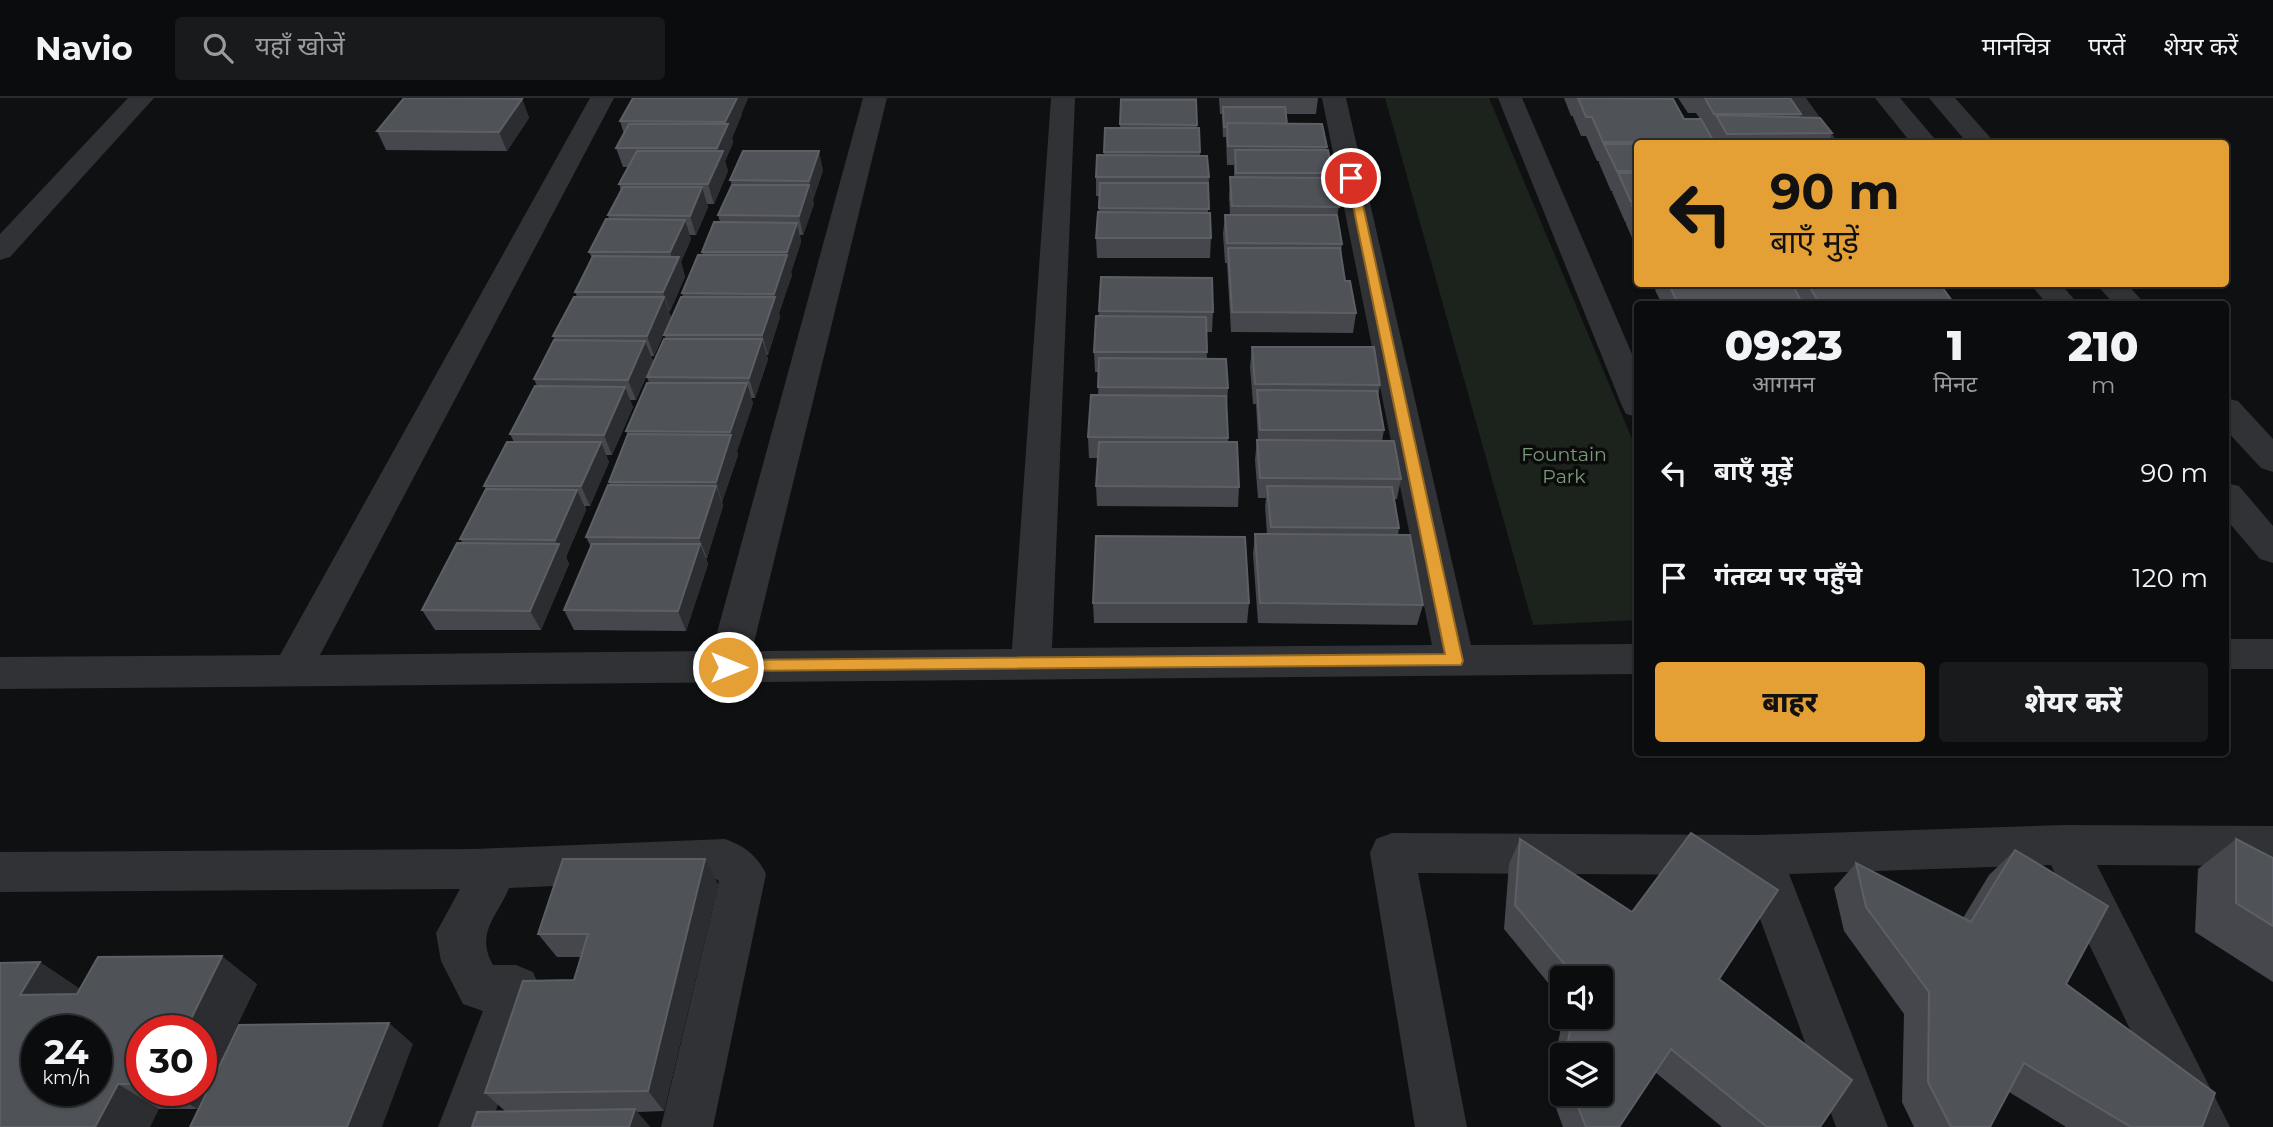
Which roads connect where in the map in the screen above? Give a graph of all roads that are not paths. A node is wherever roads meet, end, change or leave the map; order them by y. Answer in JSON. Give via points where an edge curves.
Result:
{"nodes":[{"id":1,"x":142,"y":98,"type":"edge"},
{"id":2,"x":603,"y":98,"type":"edge"},
{"id":3,"x":875,"y":98,"type":"edge"},
{"id":4,"x":1063,"y":98,"type":"edge"},
{"id":5,"x":1334,"y":98,"type":"edge"},
{"id":6,"x":1510,"y":98,"type":"edge"},
{"id":7,"x":1793,"y":98,"type":"edge"},
{"id":8,"x":1887,"y":98,"type":"edge"},
{"id":9,"x":1941,"y":98,"type":"edge"},
{"id":10,"x":1823,"y":140,"type":"edge"},
{"id":11,"x":1923,"y":140,"type":"edge"},
{"id":12,"x":1979,"y":140,"type":"edge"},
{"id":13,"x":0,"y":251,"type":"edge"},
{"id":14,"x":2048,"y":287,"type":"edge"},
{"id":15,"x":2114,"y":287,"type":"edge"},
{"id":16,"x":2060,"y":301,"type":"edge"},
{"id":17,"x":2127,"y":301,"type":"edge"},
{"id":18,"x":1634,"y":396,"type":"edge"},
{"id":19,"x":2229,"y":412,"type":"edge"},
{"id":20,"x":2273,"y":460,"type":"edge"},
{"id":21,"x":2229,"y":499,"type":"edge"},
{"id":22,"x":2273,"y":550,"type":"edge"},
{"id":23,"x":2229,"y":654,"type":"edge"},
{"id":24,"x":2273,"y":654,"type":"edge"},
{"id":25,"x":1634,"y":659,"type":"edge"},
{"id":26,"x":1455,"y":661,"type":"junction"},
{"id":27,"x":1031,"y":664,"type":"junction"},
{"id":28,"x":728,"y":667,"type":"junction"},
{"id":29,"x":291,"y":671,"type":"junction"},
{"id":30,"x":0,"y":673,"type":"edge"},
{"id":31,"x":2064,"y":845,"type":"junction"},
{"id":32,"x":2273,"y":846,"type":"edge"},
{"id":33,"x":1759,"y":855,"type":"junction"},
{"id":34,"x":475,"y":869,"type":"junction"},
{"id":35,"x":0,"y":872,"type":"edge"},
{"id":36,"x":464,"y":1127,"type":"edge"},
{"id":37,"x":687,"y":1127,"type":"edge"},
{"id":38,"x":1441,"y":1127,"type":"edge"},
{"id":39,"x":1862,"y":1127,"type":"edge"},
{"id":40,"x":2204,"y":1127,"type":"edge"}],
"edges":[{"from":1,"to":13,"type":"street"},
{"from":2,"to":29,"type":"street"},
{"from":3,"to":28,"type":"street"},
{"from":4,"to":27,"type":"street"},
{"from":5,"to":26,"type":"street"},
{"from":6,"to":18,"type":"street"},
{"from":7,"to":10,"type":"street"},
{"from":8,"to":11,"type":"street"},
{"from":9,"to":12,"type":"street"},
{"from":14,"to":16,"type":"street"},
{"from":15,"to":17,"type":"street"},
{"from":19,"to":20,"type":"street"},
{"from":21,"to":22,"type":"street"},
{"from":23,"to":24,"type":"street"},
{"from":25,"to":26,"type":"street"},
{"from":26,"to":27,"type":"street"},
{"from":27,"to":28,"type":"street"},
{"from":28,"to":29,"type":"street"},
{"from":29,"to":30,"type":"street"},
{"from":31,"to":32,"type":"street"},
{"from":31,"to":33,"type":"street"},
{"from":31,"to":40,"type":"street"},
{"from":33,"to":38,"type":"street","via":[[1392,853]]},
{"from":33,"to":39,"type":"street"},
{"from":34,"to":35,"type":"street"},
{"from":34,"to":36,"type":"street","via":[[486,888],[460,933],[466,961],[480,988],[536,987]]},
{"from":34,"to":37,"type":"street","via":[[725,859],[743,874]]}]}
